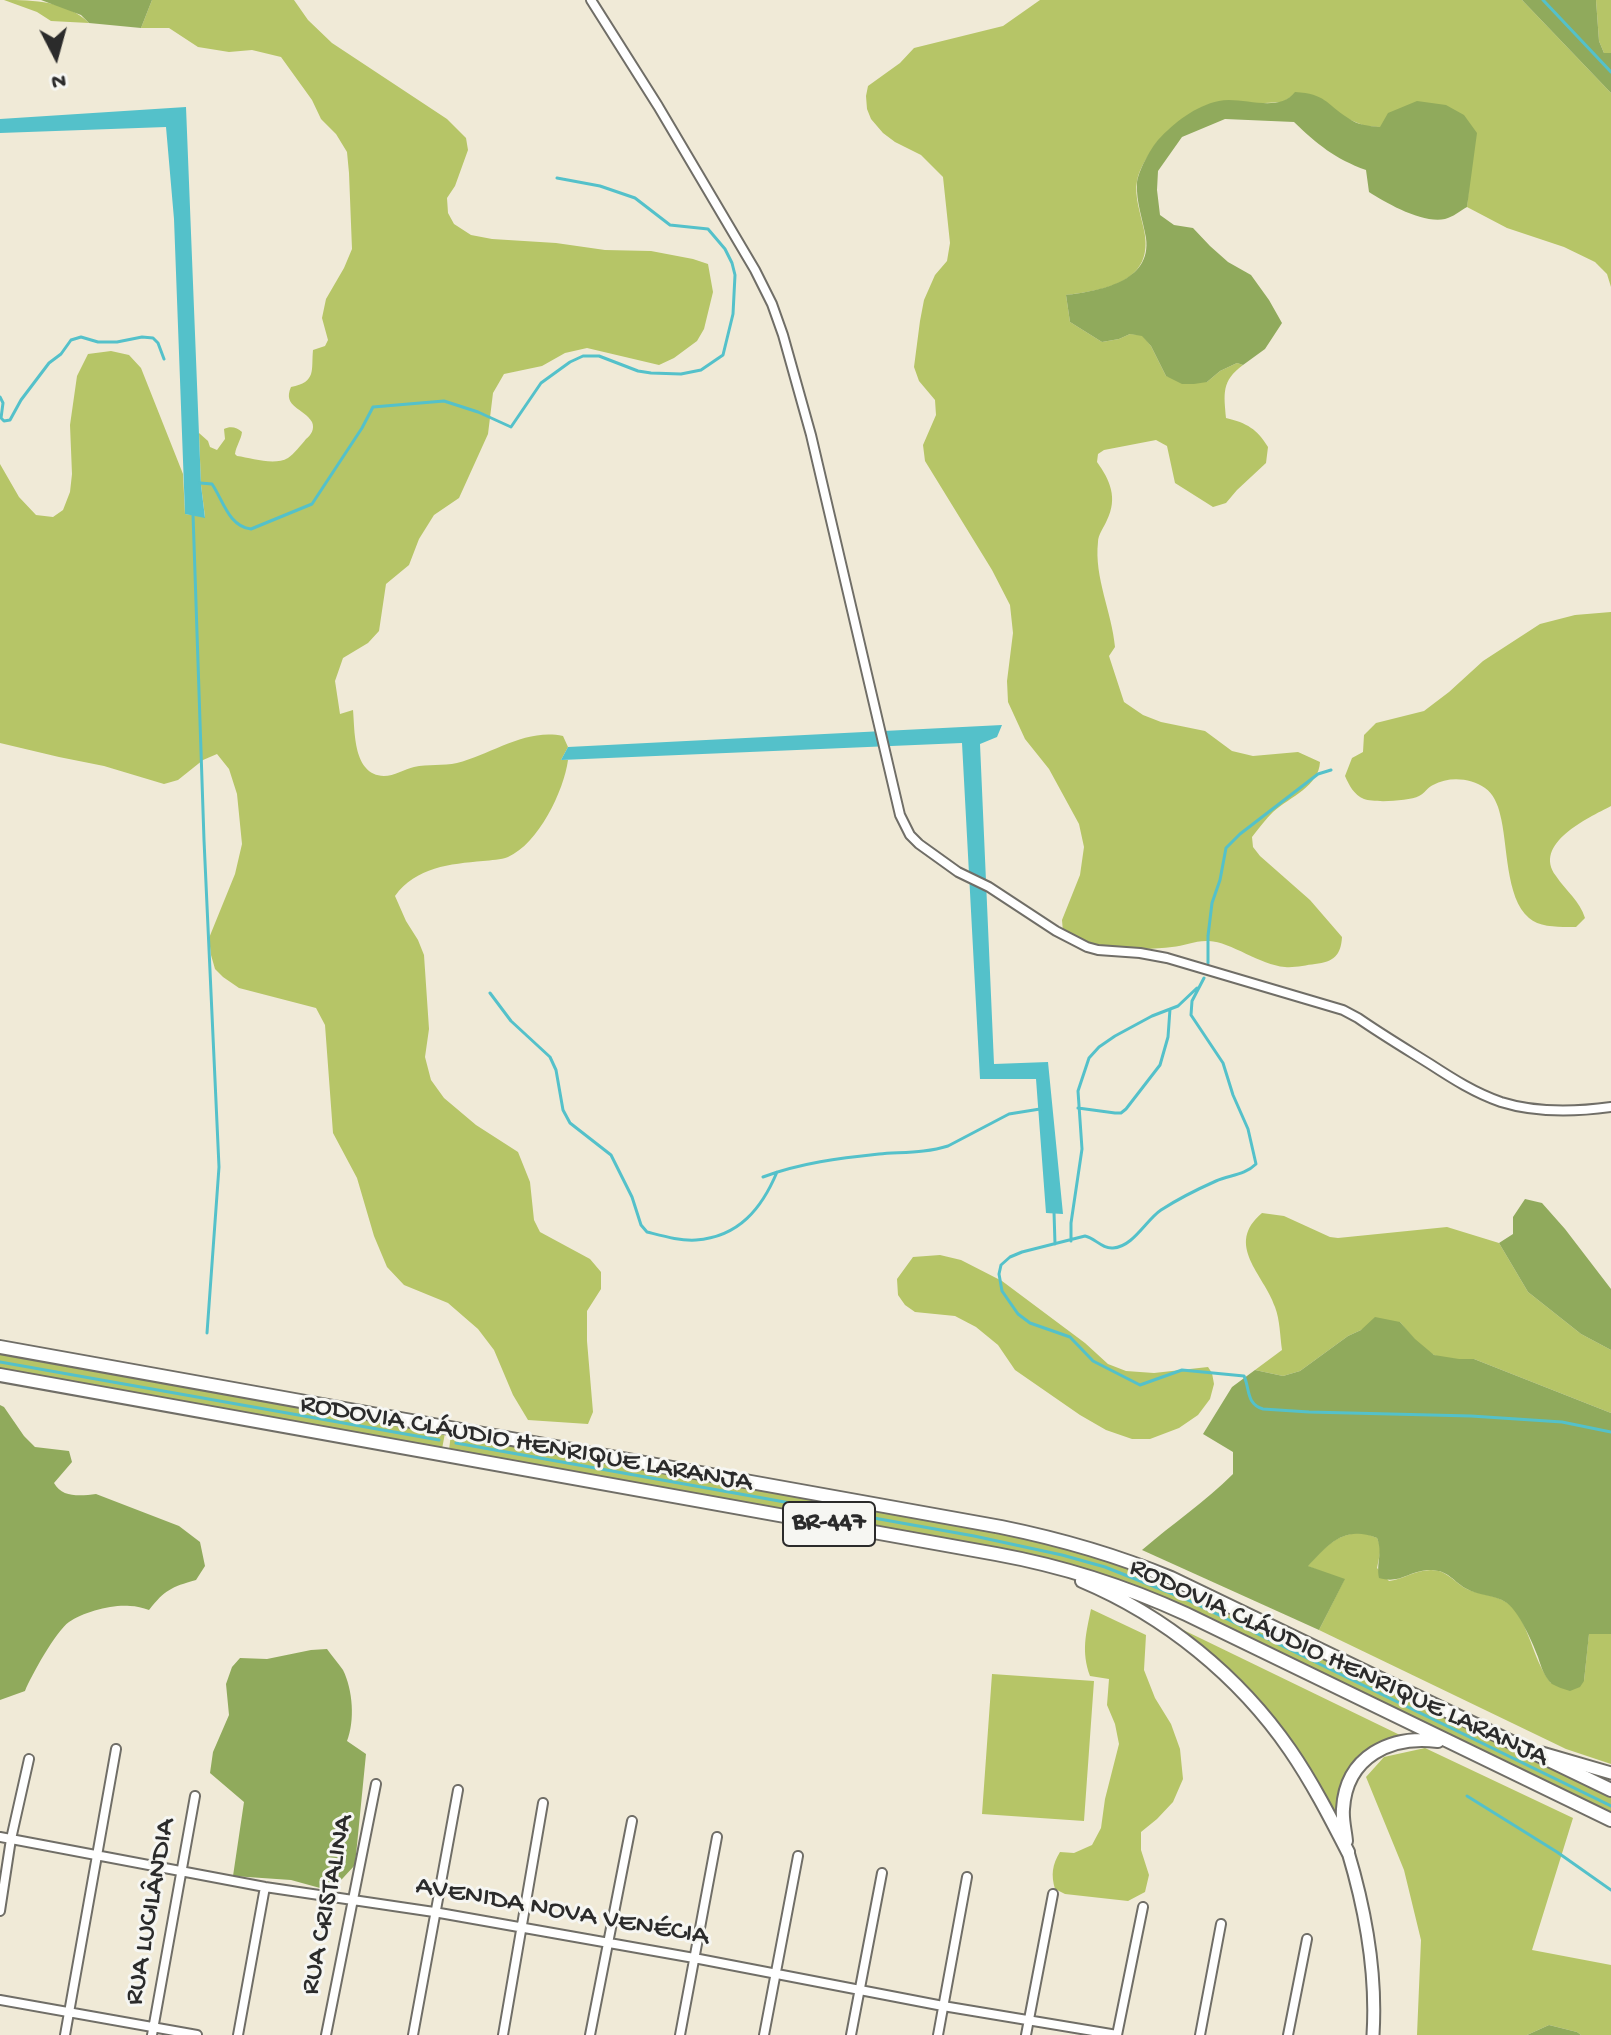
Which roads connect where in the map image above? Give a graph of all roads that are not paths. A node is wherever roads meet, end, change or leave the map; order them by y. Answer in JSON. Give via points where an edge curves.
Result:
{"nodes":[{"id":1,"x":591,"y":0,"type":"edge"},
{"id":2,"x":1611,"y":1107,"type":"edge"},
{"id":3,"x":0,"y":1347,"type":"edge"},
{"id":4,"x":0,"y":1375,"type":"edge"},
{"id":5,"x":996,"y":1554,"type":"junction"},
{"id":6,"x":1450,"y":1742,"type":"junction"},
{"id":7,"x":1520,"y":1747,"type":"junction"},
{"id":8,"x":116,"y":1749,"type":"dead end"},
{"id":9,"x":29,"y":1759,"type":"dead end"},
{"id":10,"x":1611,"y":1773,"type":"edge"},
{"id":11,"x":376,"y":1784,"type":"dead end"},
{"id":12,"x":458,"y":1790,"type":"dead end"},
{"id":13,"x":1611,"y":1790,"type":"edge"},
{"id":14,"x":195,"y":1796,"type":"dead end"},
{"id":15,"x":543,"y":1803,"type":"dead end"},
{"id":16,"x":1611,"y":1820,"type":"edge"},
{"id":17,"x":632,"y":1821,"type":"dead end"},
{"id":18,"x":0,"y":1837,"type":"edge"},
{"id":19,"x":717,"y":1837,"type":"dead end"},
{"id":20,"x":11,"y":1839,"type":"junction"},
{"id":21,"x":1348,"y":1852,"type":"junction"},
{"id":22,"x":97,"y":1856,"type":"junction"},
{"id":23,"x":798,"y":1856,"type":"dead end"},
{"id":24,"x":181,"y":1872,"type":"junction"},
{"id":25,"x":882,"y":1873,"type":"dead end"},
{"id":26,"x":967,"y":1877,"type":"dead end"},
{"id":27,"x":265,"y":1887,"type":"junction"},
{"id":28,"x":1053,"y":1894,"type":"dead end"},
{"id":29,"x":352,"y":1899,"type":"junction"},
{"id":30,"x":1143,"y":1907,"type":"dead end"},
{"id":31,"x":0,"y":1911,"type":"edge"},
{"id":32,"x":434,"y":1912,"type":"junction"},
{"id":33,"x":1221,"y":1924,"type":"dead end"},
{"id":34,"x":521,"y":1928,"type":"junction"},
{"id":35,"x":1307,"y":1939,"type":"dead end"},
{"id":36,"x":607,"y":1943,"type":"junction"},
{"id":37,"x":694,"y":1958,"type":"junction"},
{"id":38,"x":775,"y":1974,"type":"junction"},
{"id":39,"x":860,"y":1991,"type":"junction"},
{"id":40,"x":0,"y":2000,"type":"edge"},
{"id":41,"x":943,"y":2006,"type":"junction"},
{"id":42,"x":69,"y":2012,"type":"junction"},
{"id":43,"x":1029,"y":2019,"type":"junction"},
{"id":44,"x":152,"y":2031,"type":"edge"},
{"id":45,"x":65,"y":2035,"type":"edge"},
{"id":46,"x":197,"y":2035,"type":"edge"},
{"id":47,"x":238,"y":2035,"type":"edge"},
{"id":48,"x":326,"y":2035,"type":"edge"},
{"id":49,"x":413,"y":2035,"type":"edge"},
{"id":50,"x":503,"y":2035,"type":"edge"},
{"id":51,"x":590,"y":2035,"type":"edge"},
{"id":52,"x":680,"y":2035,"type":"edge"},
{"id":53,"x":764,"y":2035,"type":"edge"},
{"id":54,"x":851,"y":2035,"type":"edge"},
{"id":55,"x":938,"y":2035,"type":"edge"},
{"id":56,"x":1026,"y":2035,"type":"edge"},
{"id":57,"x":1117,"y":2035,"type":"edge"},
{"id":58,"x":1200,"y":2035,"type":"edge"},
{"id":59,"x":1288,"y":2035,"type":"edge"},
{"id":60,"x":1373,"y":2035,"type":"edge"}],
"edges":[{"from":1,"to":2,"type":"street","via":[[772,304],[811,435],[900,815],[910,835],[958,872],[1087,947],[1167,958],[1343,1010],[1474,1092],[1503,1102],[1557,1111]]},
{"from":3,"to":7,"type":"main road","name":"RODOVIA CLÁUDIO HENRIQUE LARANJA","number":"BR-447","via":[[1059,1540],[1171,1578]]},
{"from":4,"to":5,"type":"main road","name":"RODOVIA CLÁUDIO HENRIQUE LARANJA","number":"BR-447"},
{"from":5,"to":6,"type":"main road","name":"RODOVIA CLÁUDIO HENRIQUE LARANJA","number":"BR-447","via":[[1079,1573],[1147,1597]]},
{"from":5,"to":21,"type":"main road","via":[[1054,1570],[1109,1594],[1210,1661],[1290,1750]]},
{"from":6,"to":16,"type":"main road","name":"RODOVIA CLÁUDIO HENRIQUE LARANJA","number":"BR-447"},
{"from":6,"to":21,"type":"main road","via":[[1403,1740],[1362,1763],[1344,1800]]},
{"from":7,"to":10,"type":"main road"},
{"from":7,"to":13,"type":"main road","name":"RODOVIA CLÁUDIO HENRIQUE LARANJA","number":"BR-447"},
{"from":8,"to":22,"type":"street"},
{"from":9,"to":20,"type":"street"},
{"from":11,"to":29,"type":"street","name":"RUA CRISTALINA"},
{"from":12,"to":32,"type":"street"},
{"from":14,"to":24,"type":"street","name":"RUA LUCILÂNDIA"},
{"from":15,"to":34,"type":"street"},
{"from":17,"to":36,"type":"street"},
{"from":18,"to":20,"type":"street","name":"AVENIDA NOVA VENÉCIA"},
{"from":19,"to":37,"type":"street"},
{"from":20,"to":22,"type":"street","name":"AVENIDA NOVA VENÉCIA"},
{"from":20,"to":31,"type":"street"},
{"from":21,"to":60,"type":"main road","via":[[1370,1950]]},
{"from":22,"to":24,"type":"street","name":"AVENIDA NOVA VENÉCIA"},
{"from":22,"to":42,"type":"street"},
{"from":23,"to":38,"type":"street"},
{"from":24,"to":27,"type":"street","name":"AVENIDA NOVA VENÉCIA"},
{"from":24,"to":44,"type":"street","name":"RUA LUCILÂNDIA"},
{"from":25,"to":39,"type":"street"},
{"from":26,"to":41,"type":"street"},
{"from":27,"to":29,"type":"street","name":"AVENIDA NOVA VENÉCIA"},
{"from":27,"to":47,"type":"street"},
{"from":28,"to":43,"type":"street"},
{"from":29,"to":32,"type":"street","name":"AVENIDA NOVA VENÉCIA"},
{"from":29,"to":48,"type":"street","name":"RUA CRISTALINA"},
{"from":30,"to":57,"type":"street"},
{"from":32,"to":34,"type":"street","name":"AVENIDA NOVA VENÉCIA"},
{"from":32,"to":49,"type":"street"},
{"from":33,"to":58,"type":"street"},
{"from":34,"to":36,"type":"street","name":"AVENIDA NOVA VENÉCIA"},
{"from":34,"to":50,"type":"street"},
{"from":35,"to":59,"type":"street"},
{"from":36,"to":37,"type":"street","name":"AVENIDA NOVA VENÉCIA"},
{"from":36,"to":51,"type":"street"},
{"from":37,"to":38,"type":"street","name":"AVENIDA NOVA VENÉCIA"},
{"from":37,"to":52,"type":"street"},
{"from":38,"to":39,"type":"street","name":"AVENIDA NOVA VENÉCIA"},
{"from":38,"to":53,"type":"street"},
{"from":39,"to":41,"type":"street","name":"AVENIDA NOVA VENÉCIA"},
{"from":39,"to":54,"type":"street"},
{"from":40,"to":42,"type":"street"},
{"from":41,"to":43,"type":"street","name":"AVENIDA NOVA VENÉCIA"},
{"from":41,"to":55,"type":"street"},
{"from":42,"to":44,"type":"street"},
{"from":42,"to":45,"type":"street"},
{"from":43,"to":56,"type":"street"},
{"from":43,"to":57,"type":"street","name":"AVENIDA NOVA VENÉCIA"},
{"from":44,"to":46,"type":"street"}]}
